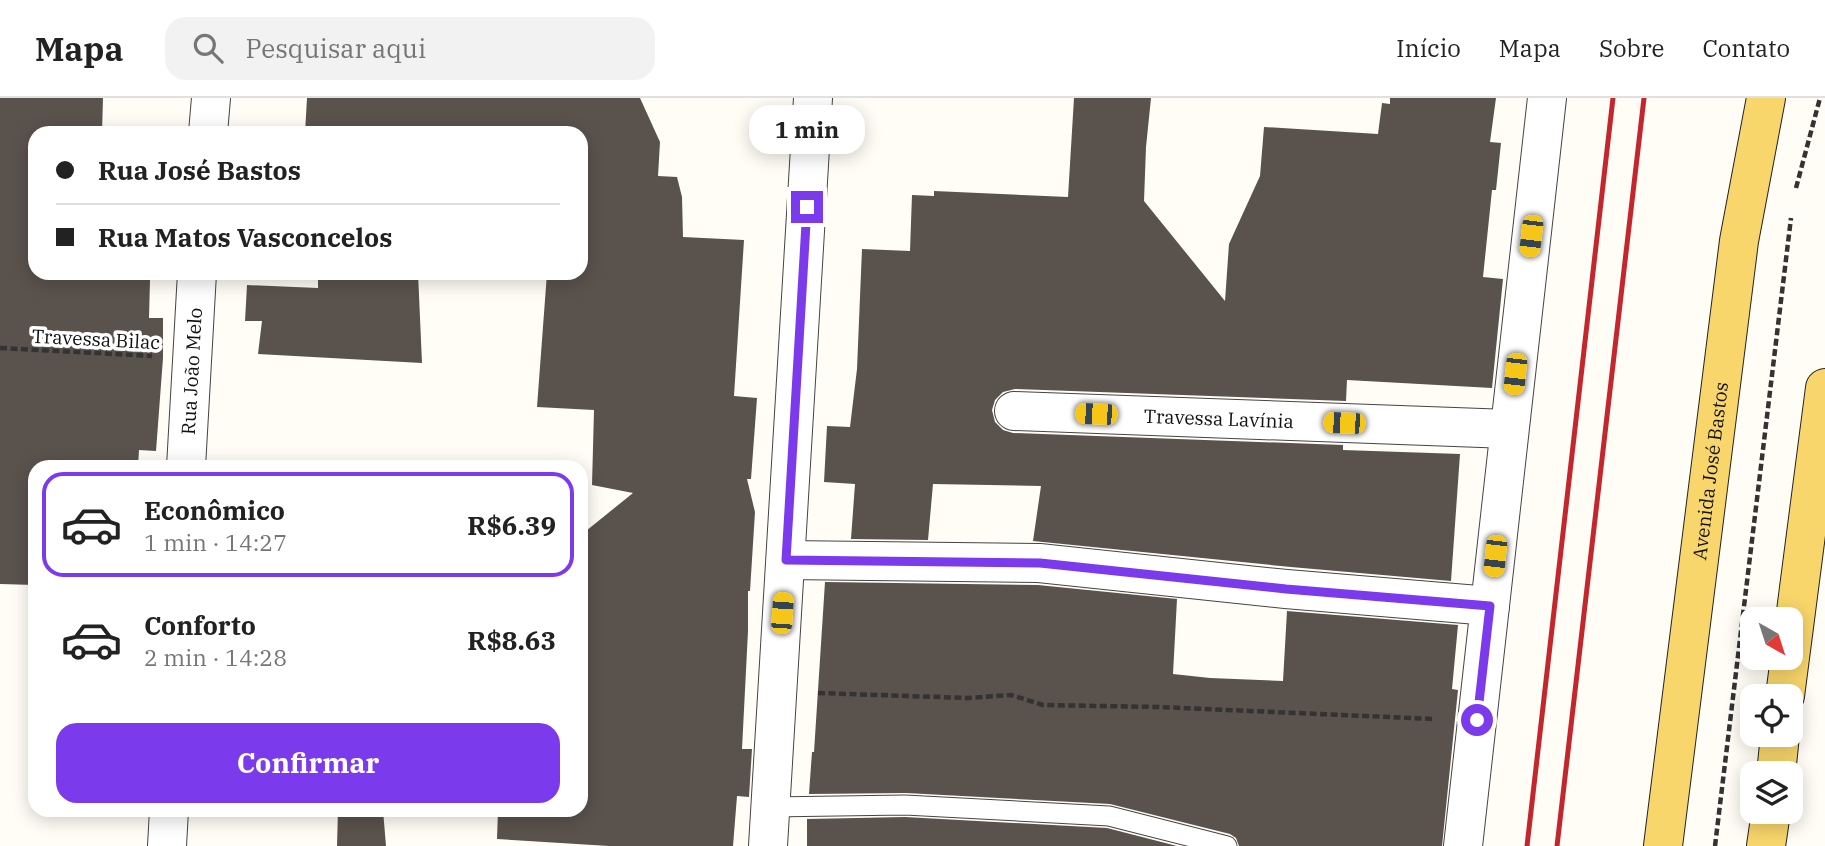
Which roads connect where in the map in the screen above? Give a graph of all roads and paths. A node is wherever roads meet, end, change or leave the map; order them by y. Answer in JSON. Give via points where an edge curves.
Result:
{"nodes":[{"id":1,"x":211,"y":98,"type":"edge"},
{"id":2,"x":813,"y":98,"type":"edge"},
{"id":3,"x":1546,"y":98,"type":"edge"},
{"id":4,"x":1766,"y":98,"type":"edge"},
{"id":5,"x":1820,"y":98,"type":"edge"},
{"id":6,"x":209,"y":126,"type":"edge"},
{"id":7,"x":1793,"y":200,"type":"dead end"},
{"id":8,"x":1791,"y":214,"type":"dead end"},
{"id":9,"x":197,"y":280,"type":"edge"},
{"id":10,"x":0,"y":348,"type":"edge"},
{"id":11,"x":191,"y":358,"type":"junction"},
{"id":12,"x":1825,"y":388,"type":"edge"},
{"id":13,"x":1014,"y":411,"type":"dead end"},
{"id":14,"x":1509,"y":429,"type":"junction"},
{"id":15,"x":186,"y":460,"type":"edge"},
{"id":16,"x":786,"y":560,"type":"junction"},
{"id":17,"x":1490,"y":606,"type":"junction"},
{"id":18,"x":1787,"y":684,"type":"edge"},
{"id":19,"x":777,"y":692,"type":"junction"},
{"id":20,"x":1477,"y":720,"type":"junction"},
{"id":21,"x":770,"y":807,"type":"junction"},
{"id":22,"x":169,"y":817,"type":"edge"},
{"id":23,"x":1769,"y":824,"type":"edge"},
{"id":24,"x":167,"y":846,"type":"edge"},
{"id":25,"x":768,"y":846,"type":"edge"},
{"id":26,"x":1227,"y":846,"type":"edge"},
{"id":27,"x":1463,"y":846,"type":"edge"},
{"id":28,"x":1663,"y":846,"type":"edge"},
{"id":29,"x":1715,"y":846,"type":"edge"},
{"id":30,"x":1766,"y":846,"type":"edge"}],
"edges":[{"from":1,"to":6,"type":"street"},
{"from":2,"to":16,"type":"street"},
{"from":3,"to":14,"type":"street"},
{"from":4,"to":28,"type":"main road","name":"Avenida José Bastos","via":[[1739,241]]},
{"from":5,"to":7,"type":"path"},
{"from":8,"to":29,"type":"path"},
{"from":9,"to":11,"type":"street","name":"Rua João Melo"},
{"from":10,"to":11,"type":"path","name":"Travessa Bilac"},
{"from":11,"to":15,"type":"street","name":"Rua João Melo"},
{"from":12,"to":18,"type":"main road"},
{"from":13,"to":14,"type":"street","name":"Travessa Lavínia"},
{"from":14,"to":17,"type":"street"},
{"from":16,"to":17,"type":"street","via":[[1040,563]]},
{"from":16,"to":19,"type":"street"},
{"from":17,"to":20,"type":"street"},
{"from":19,"to":20,"type":"path","via":[[968,698],[1011,695],[1043,705]]},
{"from":19,"to":21,"type":"street"},
{"from":20,"to":27,"type":"street"},
{"from":21,"to":25,"type":"street"},
{"from":21,"to":26,"type":"lane","via":[[905,805],[1109,816]]},
{"from":22,"to":24,"type":"street"},
{"from":23,"to":30,"type":"main road"}]}
